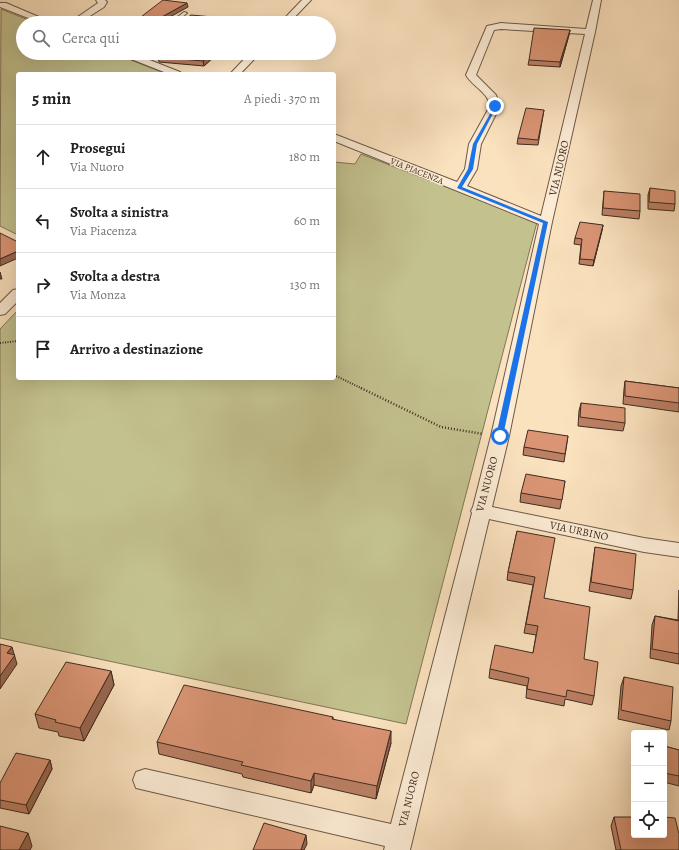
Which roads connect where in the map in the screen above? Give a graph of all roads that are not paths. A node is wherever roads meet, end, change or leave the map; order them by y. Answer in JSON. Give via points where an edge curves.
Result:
{"nodes":[{"id":1,"x":12,"y":0,"type":"edge"},
{"id":2,"x":100,"y":0,"type":"edge"},
{"id":3,"x":307,"y":0,"type":"edge"},
{"id":4,"x":597,"y":0,"type":"edge"},
{"id":5,"x":1,"y":6,"type":"edge"},
{"id":6,"x":185,"y":13,"type":"dead end"},
{"id":7,"x":29,"y":16,"type":"edge"},
{"id":8,"x":84,"y":16,"type":"edge"},
{"id":9,"x":181,"y":16,"type":"edge"},
{"id":10,"x":291,"y":16,"type":"edge"},
{"id":11,"x":591,"y":32,"type":"junction"},
{"id":12,"x":144,"y":60,"type":"edge"},
{"id":13,"x":248,"y":60,"type":"edge"},
{"id":14,"x":173,"y":72,"type":"edge"},
{"id":15,"x":237,"y":72,"type":"edge"},
{"id":16,"x":336,"y":138,"type":"edge"},
{"id":17,"x":460,"y":188,"type":"junction"},
{"id":18,"x":546,"y":222,"type":"junction"},
{"id":19,"x":16,"y":295,"type":"edge"},
{"id":20,"x":0,"y":311,"type":"edge"},
{"id":21,"x":480,"y":511,"type":"junction"},
{"id":22,"x":679,"y":550,"type":"edge"},
{"id":23,"x":145,"y":780,"type":"dead end"},
{"id":24,"x":398,"y":844,"type":"edge"}],
"edges":[{"from":1,"to":5,"type":"street"},
{"from":2,"to":8,"type":"street","via":[[103,2],[101,5]]},
{"from":3,"to":10,"type":"street"},
{"from":4,"to":11,"type":"street","name":"VIA NUORO"},
{"from":5,"to":7,"type":"street"},
{"from":6,"to":9,"type":"lane"},
{"from":11,"to":17,"type":"street","via":[[500,26],[490,28],[471,75],[474,81],[492,96],[495,106],[475,144],[470,169]]},
{"from":11,"to":18,"type":"street","name":"VIA NUORO"},
{"from":12,"to":14,"type":"street"},
{"from":13,"to":15,"type":"street"},
{"from":16,"to":17,"type":"street","name":"VIA PIACENZA"},
{"from":17,"to":18,"type":"street","name":"VIA PIACENZA"},
{"from":18,"to":21,"type":"street","name":"VIA NUORO","via":[[500,436]]},
{"from":19,"to":20,"type":"street"},
{"from":21,"to":22,"type":"street","name":"VIA URBINO"},
{"from":21,"to":24,"type":"street","name":"VIA NUORO"},
{"from":23,"to":24,"type":"street"}]}
